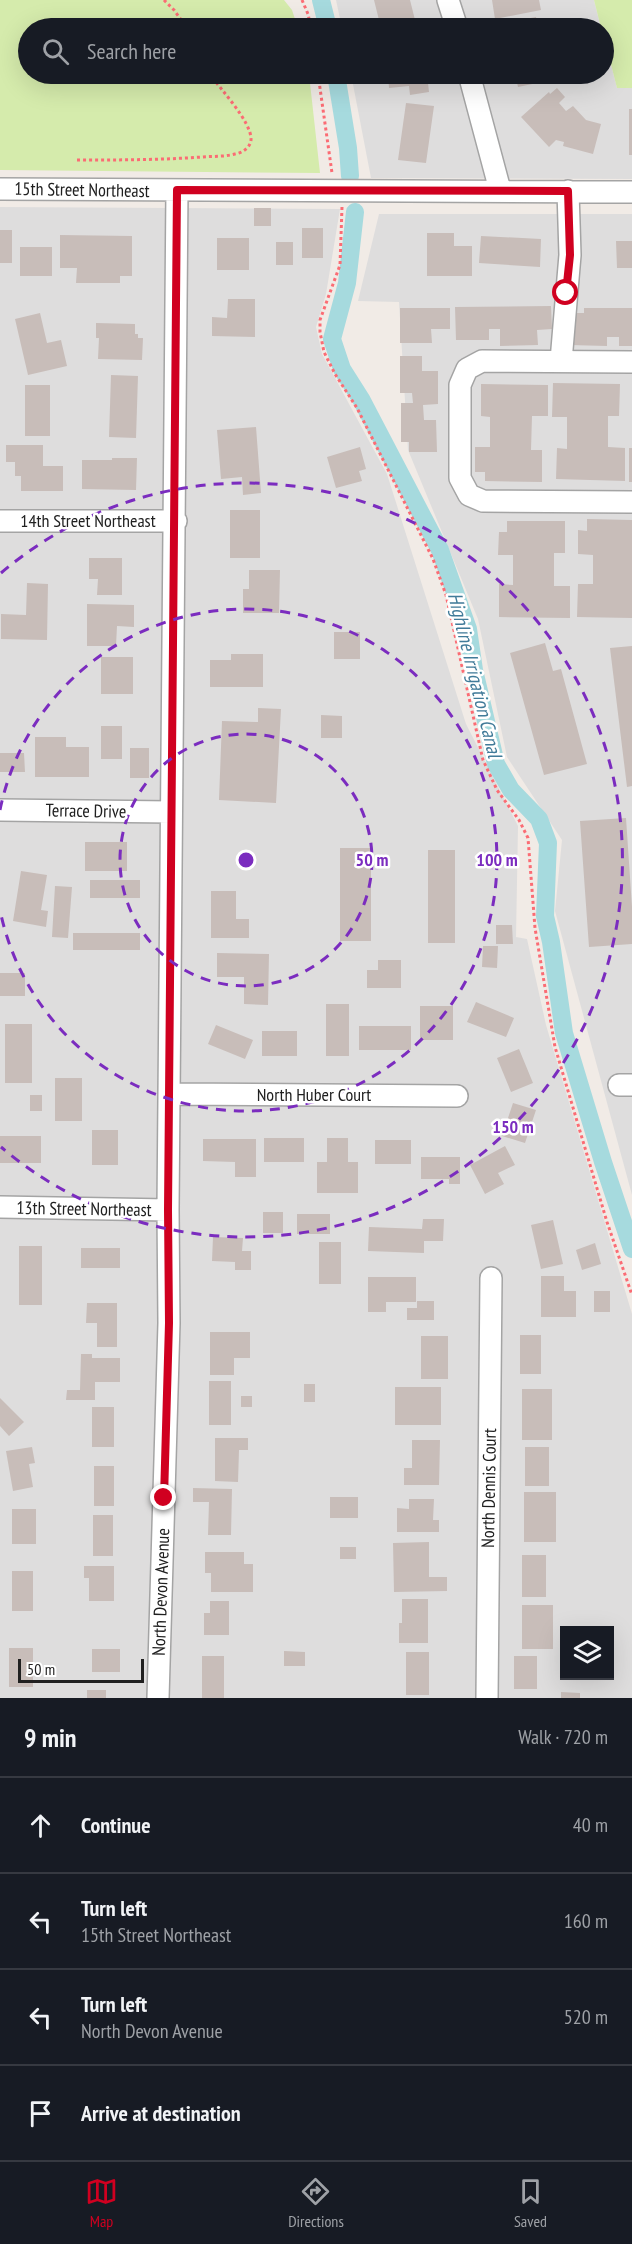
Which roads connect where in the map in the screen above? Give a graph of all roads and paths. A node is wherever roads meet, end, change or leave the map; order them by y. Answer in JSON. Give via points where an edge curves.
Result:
{"nodes":[{"id":1,"x":164,"y":0,"type":"edge"},
{"id":2,"x":302,"y":0,"type":"edge"},
{"id":3,"x":448,"y":0,"type":"edge"},
{"id":4,"x":180,"y":18,"type":"edge"},
{"id":5,"x":309,"y":18,"type":"edge"},
{"id":6,"x":454,"y":18,"type":"edge"},
{"id":7,"x":218,"y":84,"type":"edge"},
{"id":8,"x":320,"y":84,"type":"edge"},
{"id":9,"x":472,"y":84,"type":"edge"},
{"id":10,"x":77,"y":159,"type":"dead end"},
{"id":11,"x":0,"y":189,"type":"edge"},
{"id":12,"x":177,"y":190,"type":"junction"},
{"id":13,"x":334,"y":190,"type":"junction"},
{"id":14,"x":500,"y":190,"type":"junction"},
{"id":15,"x":568,"y":191,"type":"junction"},
{"id":16,"x":632,"y":192,"type":"edge"},
{"id":17,"x":561,"y":361,"type":"junction"},
{"id":18,"x":632,"y":362,"type":"edge"},
{"id":19,"x":632,"y":502,"type":"edge"},
{"id":20,"x":0,"y":521,"type":"edge"},
{"id":21,"x":176,"y":521,"type":"junction"},
{"id":22,"x":0,"y":810,"type":"edge"},
{"id":23,"x":171,"y":812,"type":"junction"},
{"id":24,"x":170,"y":1094,"type":"junction"},
{"id":25,"x":457,"y":1096,"type":"dead end"},
{"id":26,"x":0,"y":1208,"type":"edge"},
{"id":27,"x":168,"y":1210,"type":"junction"},
{"id":28,"x":491,"y":1278,"type":"dead end"},
{"id":29,"x":632,"y":1295,"type":"edge"},
{"id":30,"x":158,"y":1698,"type":"edge"},
{"id":31,"x":487,"y":1698,"type":"edge"}],
"edges":[{"from":1,"to":4,"type":"path"},
{"from":2,"to":5,"type":"path"},
{"from":3,"to":6,"type":"street"},
{"from":7,"to":10,"type":"path","via":[[250,133],[251,141],[244,151],[176,159]]},
{"from":8,"to":13,"type":"path"},
{"from":9,"to":14,"type":"street"},
{"from":11,"to":12,"type":"street","name":"15th Street Northeast"},
{"from":12,"to":13,"type":"street","name":"15th Street Northeast"},
{"from":12,"to":21,"type":"street","name":"North Devon Avenue"},
{"from":13,"to":14,"type":"street","name":"15th Street Northeast"},
{"from":13,"to":29,"type":"path","via":[[342,206],[342,235],[340,265],[320,320],[324,352],[433,559],[448,604],[483,760],[528,838],[535,928],[555,1047]]},
{"from":14,"to":15,"type":"street","name":"15th Street Northeast"},
{"from":15,"to":16,"type":"street","name":"15th Street Northeast"},
{"from":15,"to":17,"type":"street","via":[[570,255]]},
{"from":17,"to":18,"type":"street"},
{"from":17,"to":19,"type":"street","via":[[482,361],[467,369],[460,385],[460,478],[469,495],[483,501]]},
{"from":20,"to":21,"type":"street","name":"14th Street Northeast"},
{"from":21,"to":23,"type":"street","name":"North Devon Avenue"},
{"from":22,"to":23,"type":"street","name":"Terrace Drive"},
{"from":23,"to":24,"type":"street","name":"North Devon Avenue"},
{"from":24,"to":25,"type":"street","name":"North Huber Court"},
{"from":24,"to":27,"type":"street","name":"North Devon Avenue"},
{"from":26,"to":27,"type":"street","name":"13th Street Northeast"},
{"from":27,"to":30,"type":"street","name":"North Devon Avenue","via":[[169,1323]]},
{"from":28,"to":31,"type":"street","name":"North Dennis Court"}]}
